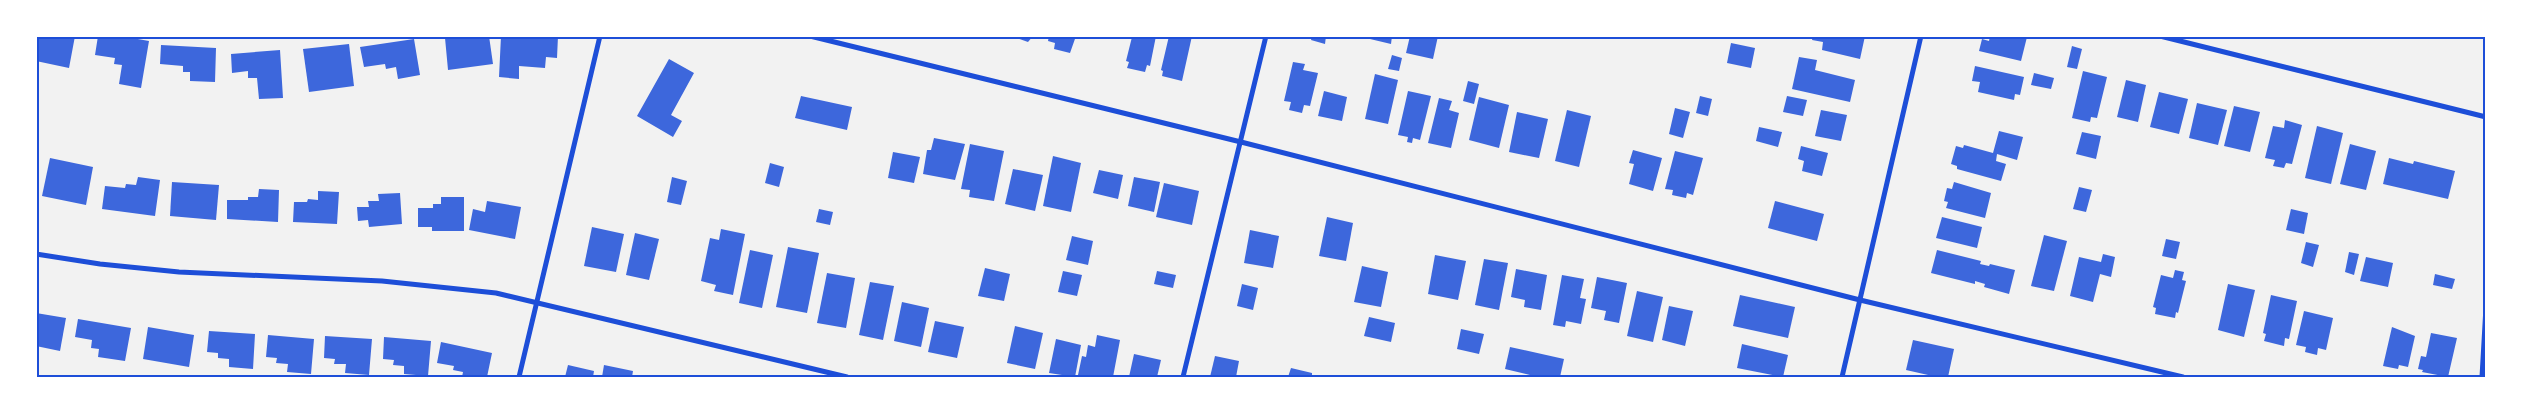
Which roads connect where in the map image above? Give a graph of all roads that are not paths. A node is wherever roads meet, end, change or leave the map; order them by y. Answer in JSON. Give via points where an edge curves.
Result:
{"nodes":[{"id":1,"x":600,"y":36,"type":"edge"},
{"id":2,"x":810,"y":36,"type":"edge"},
{"id":3,"x":1266,"y":36,"type":"edge"},
{"id":4,"x":1920,"y":36,"type":"edge"},
{"id":5,"x":2160,"y":36,"type":"edge"},
{"id":6,"x":2486,"y":117,"type":"edge"},
{"id":7,"x":1241,"y":142,"type":"junction"},
{"id":8,"x":36,"y":254,"type":"edge"},
{"id":9,"x":1860,"y":300,"type":"junction"},
{"id":10,"x":536,"y":301,"type":"junction"},
{"id":11,"x":2486,"y":307,"type":"edge"},
{"id":12,"x":519,"y":377,"type":"edge"},
{"id":13,"x":847,"y":377,"type":"edge"},
{"id":14,"x":1183,"y":377,"type":"edge"},
{"id":15,"x":1842,"y":377,"type":"edge"},
{"id":16,"x":2183,"y":377,"type":"edge"},
{"id":17,"x":2482,"y":377,"type":"edge"}],
"edges":[{"from":1,"to":10,"type":"street"},
{"from":2,"to":7,"type":"street"},
{"from":3,"to":7,"type":"street"},
{"from":4,"to":9,"type":"street"},
{"from":5,"to":6,"type":"street"},
{"from":7,"to":9,"type":"street"},
{"from":7,"to":14,"type":"street"},
{"from":8,"to":10,"type":"street","via":[[179,272],[450,287]]},
{"from":9,"to":15,"type":"street"},
{"from":9,"to":16,"type":"street"},
{"from":10,"to":12,"type":"street"},
{"from":10,"to":13,"type":"street"},
{"from":11,"to":17,"type":"street"}]}
